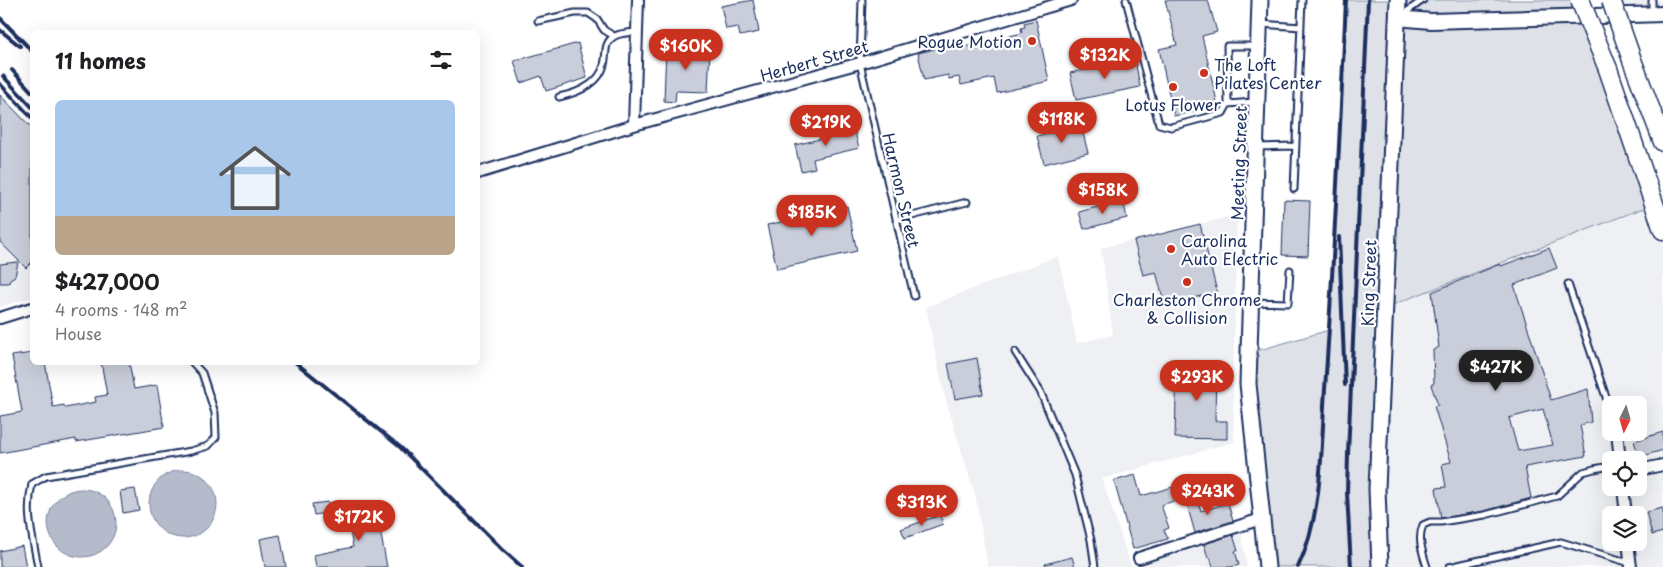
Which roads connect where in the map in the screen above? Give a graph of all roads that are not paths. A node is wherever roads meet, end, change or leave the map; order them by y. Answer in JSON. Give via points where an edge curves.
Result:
{"nodes":[{"id":1,"x":638,"y":0,"type":"edge"},
{"id":2,"x":862,"y":0,"type":"edge"},
{"id":3,"x":1071,"y":0,"type":"edge"},
{"id":4,"x":1126,"y":0,"type":"edge"},
{"id":5,"x":1260,"y":0,"type":"edge"},
{"id":6,"x":1302,"y":0,"type":"edge"},
{"id":7,"x":1398,"y":0,"type":"edge"},
{"id":8,"x":1423,"y":0,"type":"edge"},
{"id":9,"x":1580,"y":0,"type":"edge"},
{"id":10,"x":1611,"y":0,"type":"edge"},
{"id":11,"x":1652,"y":0,"type":"edge"},
{"id":12,"x":1658,"y":14,"type":"edge"},
{"id":13,"x":1397,"y":18,"type":"junction"},
{"id":14,"x":538,"y":21,"type":"dead end"},
{"id":15,"x":1259,"y":24,"type":"junction"},
{"id":16,"x":1301,"y":27,"type":"junction"},
{"id":17,"x":637,"y":32,"type":"junction"},
{"id":18,"x":614,"y":36,"type":"junction"},
{"id":19,"x":1259,"y":46,"type":"junction"},
{"id":20,"x":860,"y":63,"type":"junction"},
{"id":21,"x":559,"y":97,"type":"dead end"},
{"id":22,"x":1257,"y":102,"type":"junction"},
{"id":23,"x":1228,"y":104,"type":"junction"},
{"id":24,"x":634,"y":125,"type":"junction"},
{"id":25,"x":1663,"y":142,"type":"edge"},
{"id":26,"x":1296,"y":146,"type":"junction"},
{"id":27,"x":1256,"y":147,"type":"junction"},
{"id":28,"x":480,"y":171,"type":"edge"},
{"id":29,"x":1294,"y":189,"type":"dead end"},
{"id":30,"x":968,"y":202,"type":"dead end"},
{"id":31,"x":896,"y":220,"type":"junction"},
{"id":32,"x":1663,"y":230,"type":"edge"},
{"id":33,"x":1290,"y":270,"type":"dead end"},
{"id":34,"x":1568,"y":284,"type":"dead end"},
{"id":35,"x":914,"y":296,"type":"dead end"},
{"id":36,"x":1251,"y":302,"type":"junction"},
{"id":37,"x":30,"y":309,"type":"edge"},
{"id":38,"x":0,"y":318,"type":"edge"},
{"id":39,"x":1015,"y":352,"type":"dead end"},
{"id":40,"x":195,"y":365,"type":"edge"},
{"id":41,"x":1606,"y":396,"type":"edge"},
{"id":42,"x":1663,"y":465,"type":"edge"},
{"id":43,"x":1602,"y":468,"type":"edge"},
{"id":44,"x":1647,"y":468,"type":"edge"},
{"id":45,"x":1261,"y":519,"type":"junction"},
{"id":46,"x":1629,"y":551,"type":"edge"},
{"id":47,"x":1139,"y":558,"type":"dead end"},
{"id":48,"x":1631,"y":565,"type":"edge"},
{"id":49,"x":38,"y":567,"type":"edge"},
{"id":50,"x":1095,"y":567,"type":"edge"},
{"id":51,"x":1267,"y":567,"type":"edge"},
{"id":52,"x":1380,"y":567,"type":"edge"},
{"id":53,"x":1427,"y":567,"type":"edge"},
{"id":54,"x":1448,"y":567,"type":"edge"}],
"edges":[{"from":1,"to":17,"type":"street"},
{"from":2,"to":20,"type":"lane","name":"Harmon Street"},
{"from":3,"to":20,"type":"street","name":"Herbert Street"},
{"from":4,"to":23,"type":"lane","via":[[1159,124],[1170,127],[1223,113]]},
{"from":5,"to":15,"type":"main road","name":"Meeting Street"},
{"from":6,"to":16,"type":"lane"},
{"from":7,"to":13,"type":"main road","name":"King Street"},
{"from":8,"to":13,"type":"lane"},
{"from":9,"to":32,"type":"highway","bridge":true,"via":[[1608,69]]},
{"from":10,"to":25,"type":"highway","bridge":true},
{"from":11,"to":12,"type":"lane"},
{"from":12,"to":13,"type":"street","via":[[1430,21]]},
{"from":13,"to":52,"type":"main road","name":"King Street","via":[[1377,489]]},
{"from":14,"to":18,"type":"lane","via":[[574,12],[588,13]]},
{"from":15,"to":16,"type":"lane"},
{"from":15,"to":19,"type":"main road","name":"Meeting Street"},
{"from":16,"to":26,"type":"lane"},
{"from":17,"to":18,"type":"lane"},
{"from":17,"to":24,"type":"street"},
{"from":18,"to":21,"type":"lane","via":[[607,44],[604,66],[596,80],[578,92]]},
{"from":19,"to":22,"type":"main road","name":"Meeting Street"},
{"from":19,"to":23,"type":"lane","via":[[1227,46]]},
{"from":20,"to":24,"type":"street","name":"Herbert Street"},
{"from":20,"to":31,"type":"lane","name":"Harmon Street"},
{"from":22,"to":23,"type":"lane"},
{"from":22,"to":27,"type":"main road","name":"Meeting Street"},
{"from":24,"to":28,"type":"street","name":"Herbert Street"},
{"from":26,"to":27,"type":"lane"},
{"from":26,"to":29,"type":"lane"},
{"from":27,"to":36,"type":"main road","name":"Meeting Street"},
{"from":30,"to":31,"type":"lane"},
{"from":31,"to":35,"type":"lane","name":"Harmon Street"},
{"from":33,"to":36,"type":"lane","via":[[1288,303]]},
{"from":34,"to":41,"type":"lane"},
{"from":36,"to":45,"type":"main road","name":"Meeting Street","via":[[1248,384]]},
{"from":37,"to":38,"type":"street"},
{"from":39,"to":50,"type":"lane","via":[[1040,391],[1075,475]]},
{"from":40,"to":49,"type":"lane","via":[[202,373],[215,413],[216,437],[208,446],[191,451],[46,476],[32,484],[28,513]]},
{"from":42,"to":44,"type":"street"},
{"from":43,"to":53,"type":"lane","via":[[1584,472],[1557,496],[1485,515],[1430,522],[1420,532]]},
{"from":45,"to":47,"type":"street"},
{"from":45,"to":51,"type":"main road","name":"Meeting Street"},
{"from":46,"to":48,"type":"street"},
{"from":48,"to":54,"type":"lane","via":[[1561,542]]}]}
